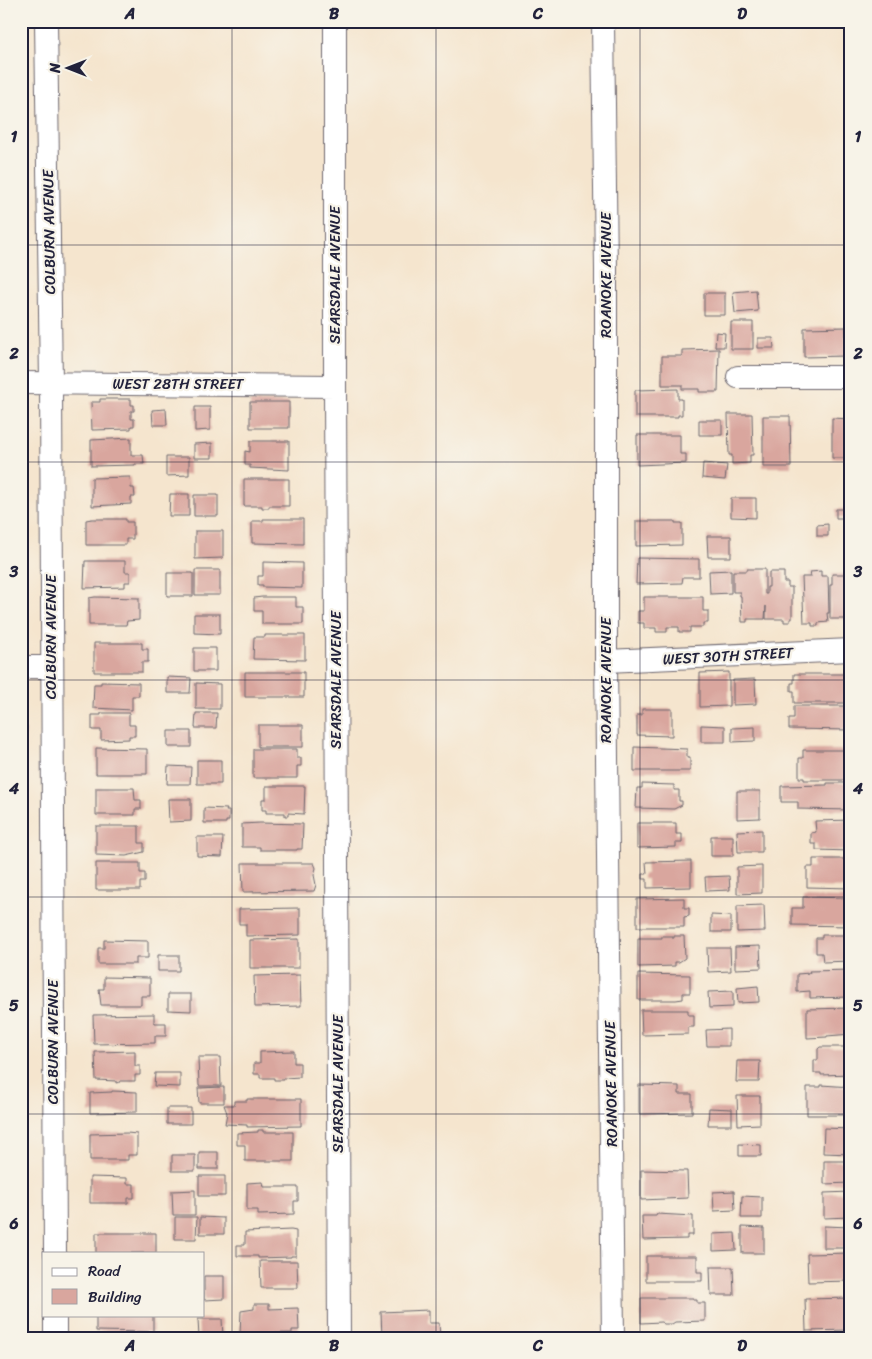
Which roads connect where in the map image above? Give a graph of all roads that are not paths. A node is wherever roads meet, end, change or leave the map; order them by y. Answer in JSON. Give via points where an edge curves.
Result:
{"nodes":[{"id":1,"x":46,"y":21,"type":"edge"},
{"id":2,"x":335,"y":21,"type":"edge"},
{"id":3,"x":603,"y":21,"type":"edge"},
{"id":4,"x":738,"y":377,"type":"dead end"},
{"id":5,"x":851,"y":377,"type":"edge"},
{"id":6,"x":21,"y":383,"type":"edge"},
{"id":7,"x":51,"y":383,"type":"junction"},
{"id":8,"x":335,"y":386,"type":"junction"},
{"id":9,"x":851,"y":650,"type":"edge"},
{"id":10,"x":606,"y":661,"type":"junction"},
{"id":11,"x":21,"y":668,"type":"edge"},
{"id":12,"x":51,"y":668,"type":"junction"},
{"id":13,"x":55,"y":1252,"type":"edge"},
{"id":14,"x":55,"y":1316,"type":"edge"},
{"id":15,"x":55,"y":1338,"type":"edge"},
{"id":16,"x":339,"y":1338,"type":"edge"},
{"id":17,"x":614,"y":1338,"type":"edge"}],
"edges":[{"from":1,"to":7,"type":"street","name":"COLBURN AVENUE"},
{"from":2,"to":8,"type":"street","name":"SEARSDALE AVENUE"},
{"from":3,"to":10,"type":"street","name":"ROANOKE AVENUE"},
{"from":4,"to":5,"type":"street"},
{"from":6,"to":7,"type":"street","name":"WEST 28TH STREET"},
{"from":7,"to":8,"type":"street","name":"WEST 28TH STREET"},
{"from":7,"to":12,"type":"street","name":"COLBURN AVENUE"},
{"from":8,"to":16,"type":"street","name":"SEARSDALE AVENUE"},
{"from":9,"to":10,"type":"street","name":"WEST 30TH STREET"},
{"from":10,"to":17,"type":"street","name":"ROANOKE AVENUE"},
{"from":11,"to":12,"type":"street"},
{"from":12,"to":13,"type":"street","name":"COLBURN AVENUE"},
{"from":14,"to":15,"type":"street"}]}
